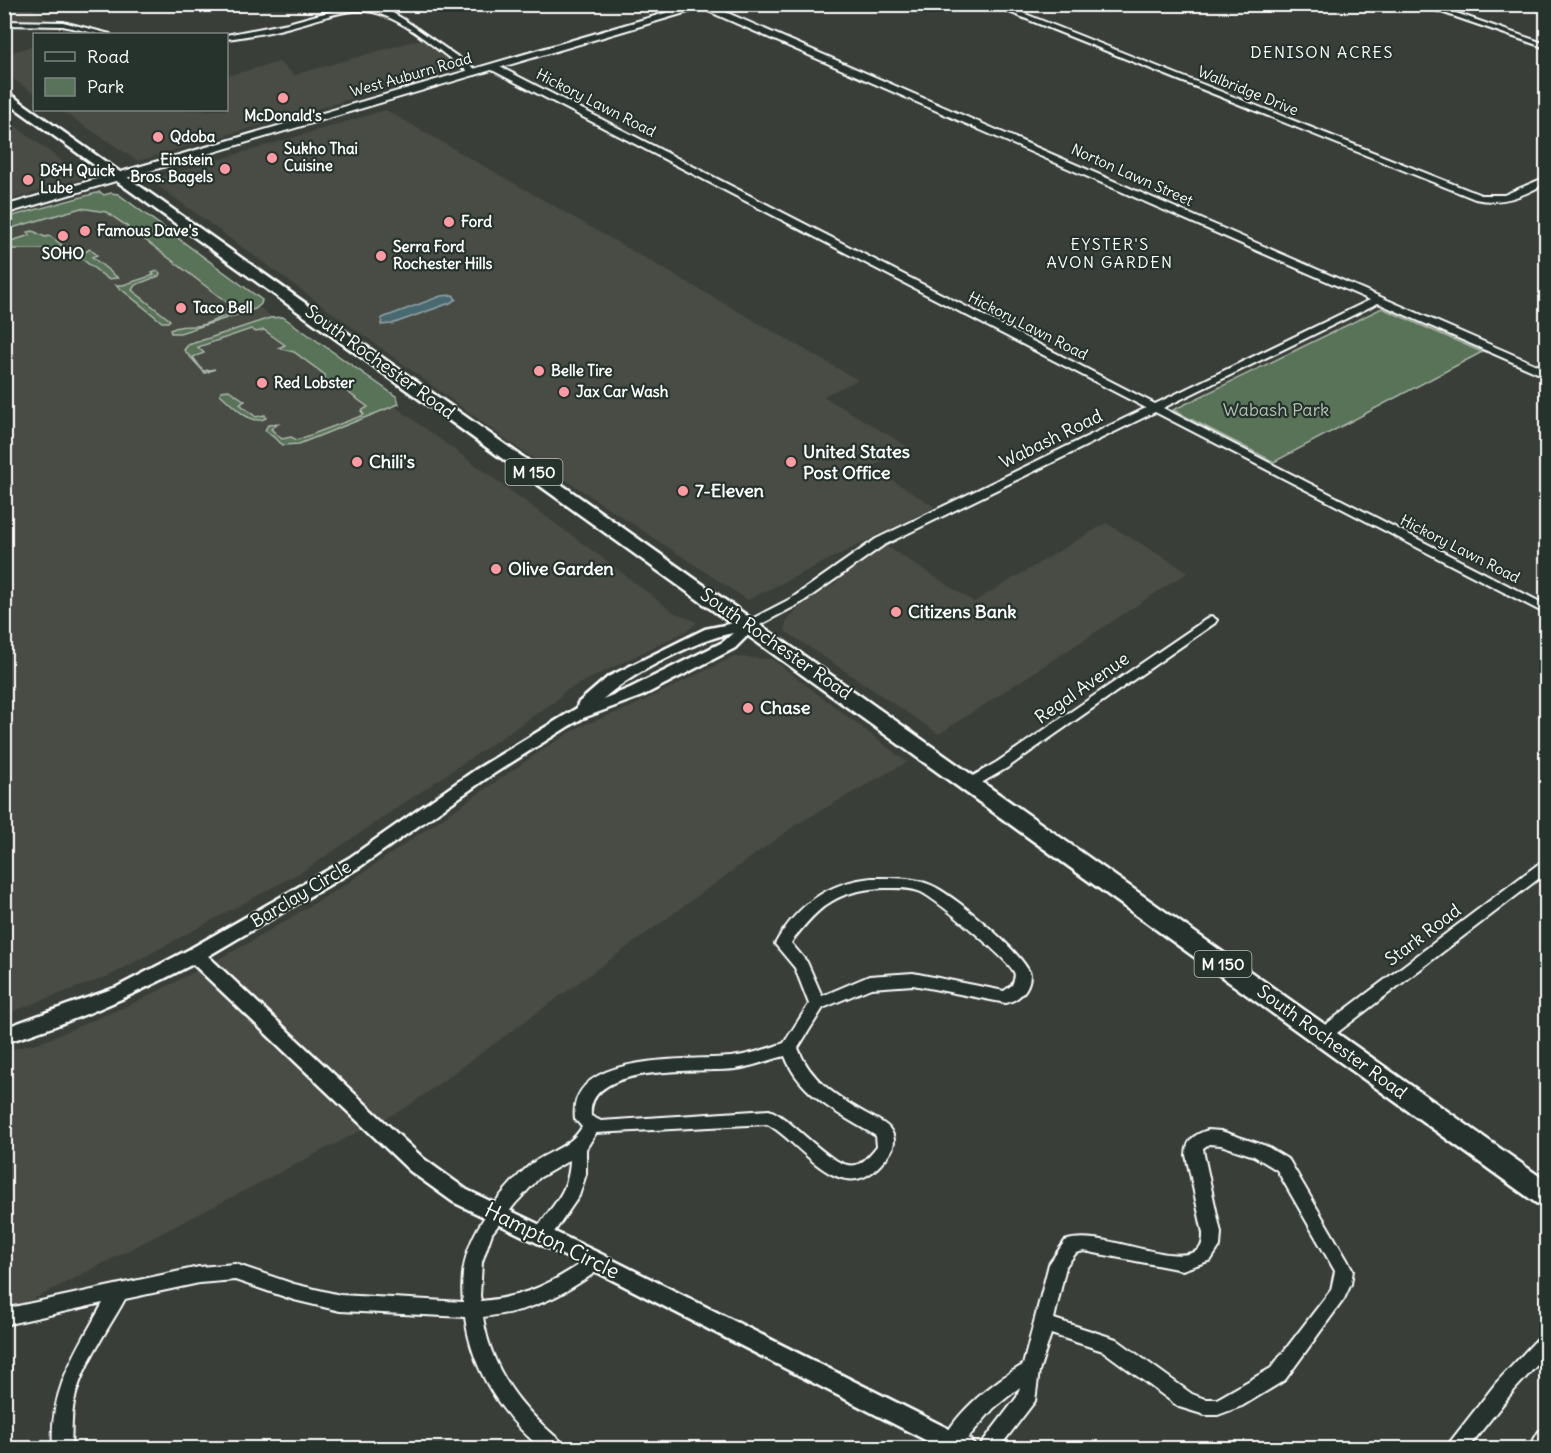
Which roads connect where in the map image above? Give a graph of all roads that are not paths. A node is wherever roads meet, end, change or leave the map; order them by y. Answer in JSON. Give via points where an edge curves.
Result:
{"nodes":[{"id":1,"x":992,"y":4,"type":"edge"},
{"id":2,"x":1421,"y":4,"type":"edge"},
{"id":3,"x":707,"y":5,"type":"edge"},
{"id":4,"x":4,"y":23,"type":"edge"},
{"id":5,"x":102,"y":33,"type":"edge"},
{"id":6,"x":228,"y":37,"type":"edge"},
{"id":7,"x":1546,"y":46,"type":"edge"},
{"id":8,"x":495,"y":68,"type":"junction"},
{"id":9,"x":477,"y":73,"type":"junction"},
{"id":10,"x":4,"y":94,"type":"edge"},
{"id":11,"x":121,"y":177,"type":"junction"},
{"id":12,"x":1546,"y":180,"type":"edge"},
{"id":13,"x":4,"y":210,"type":"edge"},
{"id":14,"x":1377,"y":300,"type":"junction"},
{"id":15,"x":1546,"y":373,"type":"edge"},
{"id":16,"x":1154,"y":409,"type":"junction"},
{"id":17,"x":1546,"y":610,"type":"edge"},
{"id":18,"x":1211,"y":620,"type":"dead end"},
{"id":19,"x":750,"y":625,"type":"junction"},
{"id":20,"x":971,"y":783,"type":"junction"},
{"id":21,"x":1546,"y":866,"type":"edge"},
{"id":22,"x":195,"y":955,"type":"junction"},
{"id":23,"x":817,"y":1004,"type":"junction"},
{"id":24,"x":1323,"y":1035,"type":"junction"},
{"id":25,"x":4,"y":1036,"type":"edge"},
{"id":26,"x":790,"y":1048,"type":"junction"},
{"id":27,"x":592,"y":1126,"type":"junction"},
{"id":28,"x":577,"y":1147,"type":"junction"},
{"id":29,"x":1546,"y":1195,"type":"edge"},
{"id":30,"x":497,"y":1214,"type":"junction"},
{"id":31,"x":542,"y":1236,"type":"junction"},
{"id":32,"x":597,"y":1262,"type":"junction"},
{"id":33,"x":119,"y":1292,"type":"junction"},
{"id":34,"x":473,"y":1310,"type":"junction"},
{"id":35,"x":4,"y":1317,"type":"edge"},
{"id":36,"x":1043,"y":1323,"type":"junction"},
{"id":37,"x":1546,"y":1343,"type":"edge"},
{"id":38,"x":1030,"y":1371,"type":"junction"},
{"id":39,"x":1546,"y":1437,"type":"edge"},
{"id":40,"x":958,"y":1445,"type":"edge"},
{"id":41,"x":62,"y":1449,"type":"edge"},
{"id":42,"x":555,"y":1449,"type":"edge"},
{"id":43,"x":988,"y":1449,"type":"edge"},
{"id":44,"x":1457,"y":1449,"type":"edge"},
{"id":45,"x":1538,"y":1449,"type":"edge"}],
"edges":[{"from":1,"to":12,"type":"street","name":"Walbridge Drive","via":[[1473,195],[1495,201]]},
{"from":2,"to":7,"type":"street"},
{"from":3,"to":8,"type":"main road","name":"West Auburn Road"},
{"from":3,"to":14,"type":"street","name":"Norton Lawn Street"},
{"from":4,"to":5,"type":"street","via":[[63,24]]},
{"from":6,"to":9,"type":"street","via":[[290,25],[342,8],[366,8],[407,24]]},
{"from":8,"to":9,"type":"main road","name":"West Auburn Road"},
{"from":8,"to":16,"type":"street","name":"Hickory Lawn Road"},
{"from":9,"to":11,"type":"main road","name":"West Auburn Road"},
{"from":10,"to":11,"type":"main road","name":"South Rochester Road","number":"M 150"},
{"from":11,"to":13,"type":"main road","name":"West Auburn Road"},
{"from":11,"to":19,"type":"main road","name":"South Rochester Road","number":"M 150"},
{"from":14,"to":15,"type":"street","name":"Norton Lawn Street"},
{"from":14,"to":16,"type":"street","name":"Wabash Road"},
{"from":16,"to":17,"type":"street","name":"Hickory Lawn Road"},
{"from":16,"to":19,"type":"street","name":"Wabash Road","via":[[873,546],[781,610]]},
{"from":18,"to":20,"type":"street","name":"Regal Avenue"},
{"from":19,"to":20,"type":"main road","name":"South Rochester Road","number":"M 150"},
{"from":19,"to":22,"type":"street","name":"Barclay Circle","via":[[729,645],[636,692],[577,714],[481,774],[355,862]]},
{"from":20,"to":24,"type":"main road","name":"South Rochester Road","number":"M 150"},
{"from":21,"to":24,"type":"street","name":"Stark Road"},
{"from":22,"to":25,"type":"street","name":"Barclay Circle","via":[[124,992]]},
{"from":22,"to":30,"type":"street","name":"Hampton Circle","via":[[417,1165],[460,1196]]},
{"from":23,"to":23,"type":"street","via":[[802,966],[783,944],[826,897],[856,885],[925,887],[1020,965],[1023,972],[1018,989],[1006,997],[898,979],[869,982]]},
{"from":23,"to":26,"type":"street"},
{"from":24,"to":29,"type":"main road","name":"South Rochester Road","number":"M 150"},
{"from":26,"to":27,"type":"street","via":[[733,1063],[617,1074],[586,1095],[583,1119]]},
{"from":26,"to":27,"type":"street","via":[[793,1060],[821,1094],[886,1137],[882,1152],[867,1167],[858,1172],[839,1171],[777,1120],[769,1118]]},
{"from":27,"to":28,"type":"street"},
{"from":28,"to":30,"type":"street","via":[[535,1171]]},
{"from":28,"to":31,"type":"street","via":[[578,1182]]},
{"from":30,"to":31,"type":"street","name":"Hampton Circle"},
{"from":30,"to":34,"type":"street","via":[[474,1252]]},
{"from":31,"to":32,"type":"street","name":"Hampton Circle"},
{"from":32,"to":34,"type":"street","via":[[562,1286],[531,1300]]},
{"from":32,"to":40,"type":"street","name":"Hampton Circle"},
{"from":33,"to":34,"type":"street","via":[[198,1275],[235,1272],[340,1303]]},
{"from":33,"to":35,"type":"street"},
{"from":33,"to":41,"type":"street","via":[[69,1382],[60,1427]]},
{"from":34,"to":42,"type":"street","via":[[489,1374],[515,1413]]},
{"from":36,"to":36,"type":"street","via":[[1058,1264],[1071,1246],[1093,1245],[1182,1263],[1204,1255],[1211,1246],[1212,1233],[1195,1146],[1208,1137],[1260,1151],[1283,1165],[1344,1270],[1338,1294],[1278,1374],[1218,1407],[1186,1401],[1109,1345]]},
{"from":36,"to":38,"type":"street"},
{"from":37,"to":44,"type":"street","via":[[1503,1389]]},
{"from":38,"to":40,"type":"street","via":[[997,1391],[970,1418]]},
{"from":38,"to":43,"type":"street","via":[[1025,1401]]},
{"from":39,"to":45,"type":"street"}]}
